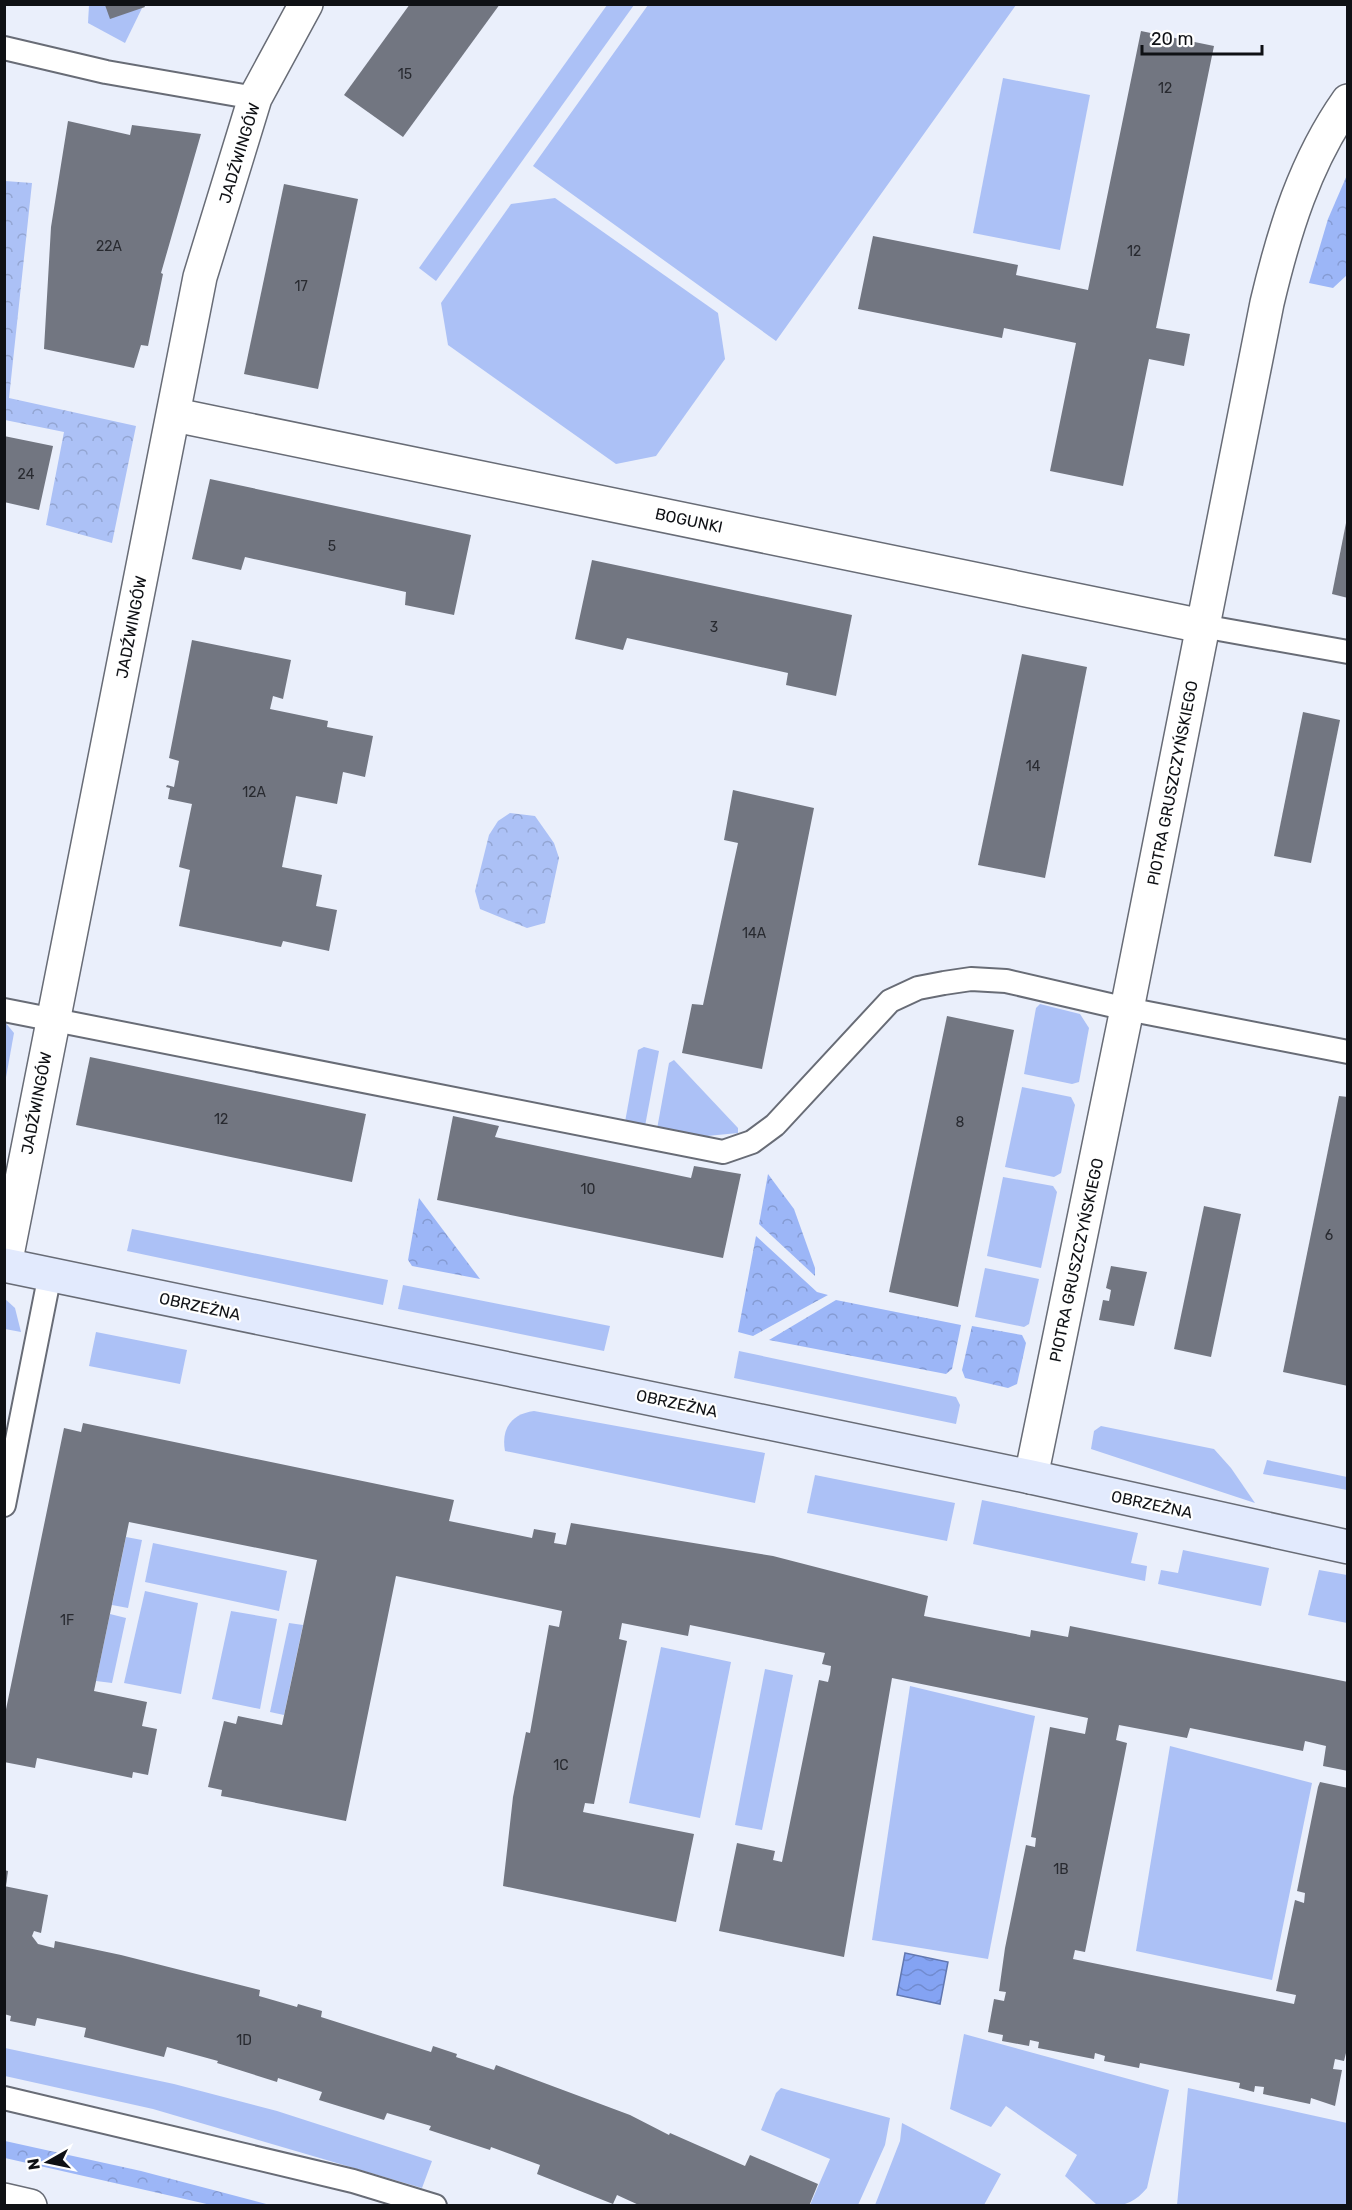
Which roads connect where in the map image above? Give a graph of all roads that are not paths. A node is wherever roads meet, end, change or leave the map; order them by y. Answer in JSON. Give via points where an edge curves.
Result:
{"nodes":[{"id":1,"x":306,"y":4,"type":"edge"},
{"id":2,"x":4,"y":48,"type":"edge"},
{"id":3,"x":255,"y":98,"type":"junction"},
{"id":4,"x":1347,"y":101,"type":"edge"},
{"id":5,"x":175,"y":415,"type":"junction"},
{"id":6,"x":1202,"y":626,"type":"junction"},
{"id":7,"x":1347,"y":652,"type":"edge"},
{"id":8,"x":1127,"y":1009,"type":"junction"},
{"id":9,"x":4,"y":1010,"type":"edge"},
{"id":10,"x":53,"y":1019,"type":"junction"},
{"id":11,"x":1347,"y":1052,"type":"edge"},
{"id":12,"x":5,"y":1265,"type":"edge"},
{"id":13,"x":50,"y":1274,"type":"junction"},
{"id":14,"x":1031,"y":1477,"type":"junction"},
{"id":15,"x":4,"y":1505,"type":"edge"},
{"id":16,"x":1347,"y":1547,"type":"edge"},
{"id":17,"x":4,"y":2098,"type":"edge"},
{"id":18,"x":4,"y":2200,"type":"edge"},
{"id":19,"x":30,"y":2205,"type":"edge"},
{"id":20,"x":435,"y":2205,"type":"edge"}],
"edges":[{"from":1,"to":3,"type":"street","name":"JADŹWINGÓW"},
{"from":2,"to":3,"type":"lane","via":[[106,72]]},
{"from":3,"to":5,"type":"street","name":"JADŹWINGÓW","via":[[200,277]]},
{"from":4,"to":6,"type":"street","name":"PIOTRA GRUSZCZYŃSKIEGO","via":[[1305,176],[1277,261]]},
{"from":5,"to":6,"type":"street","name":"BOGUNKI"},
{"from":5,"to":10,"type":"street","name":"JADŹWINGÓW"},
{"from":6,"to":7,"type":"lane"},
{"from":6,"to":8,"type":"street","name":"PIOTRA GRUSZCZYŃSKIEGO"},
{"from":8,"to":10,"type":"lane","via":[[1006,981],[971,979],[918,988],[890,1001],[775,1125],[752,1142],[723,1152]]},
{"from":8,"to":11,"type":"lane"},
{"from":8,"to":14,"type":"street","name":"PIOTRA GRUSZCZYŃSKIEGO"},
{"from":9,"to":10,"type":"lane"},
{"from":10,"to":12,"type":"street","name":"JADŹWINGÓW"},
{"from":12,"to":13,"type":"street","name":"OBRZEŻNA"},
{"from":13,"to":14,"type":"street","name":"OBRZEŻNA"},
{"from":13,"to":15,"type":"lane"},
{"from":14,"to":16,"type":"street","name":"OBRZEŻNA"},
{"from":17,"to":20,"type":"lane","via":[[353,2181]]},
{"from":18,"to":19,"type":"street"}]}
